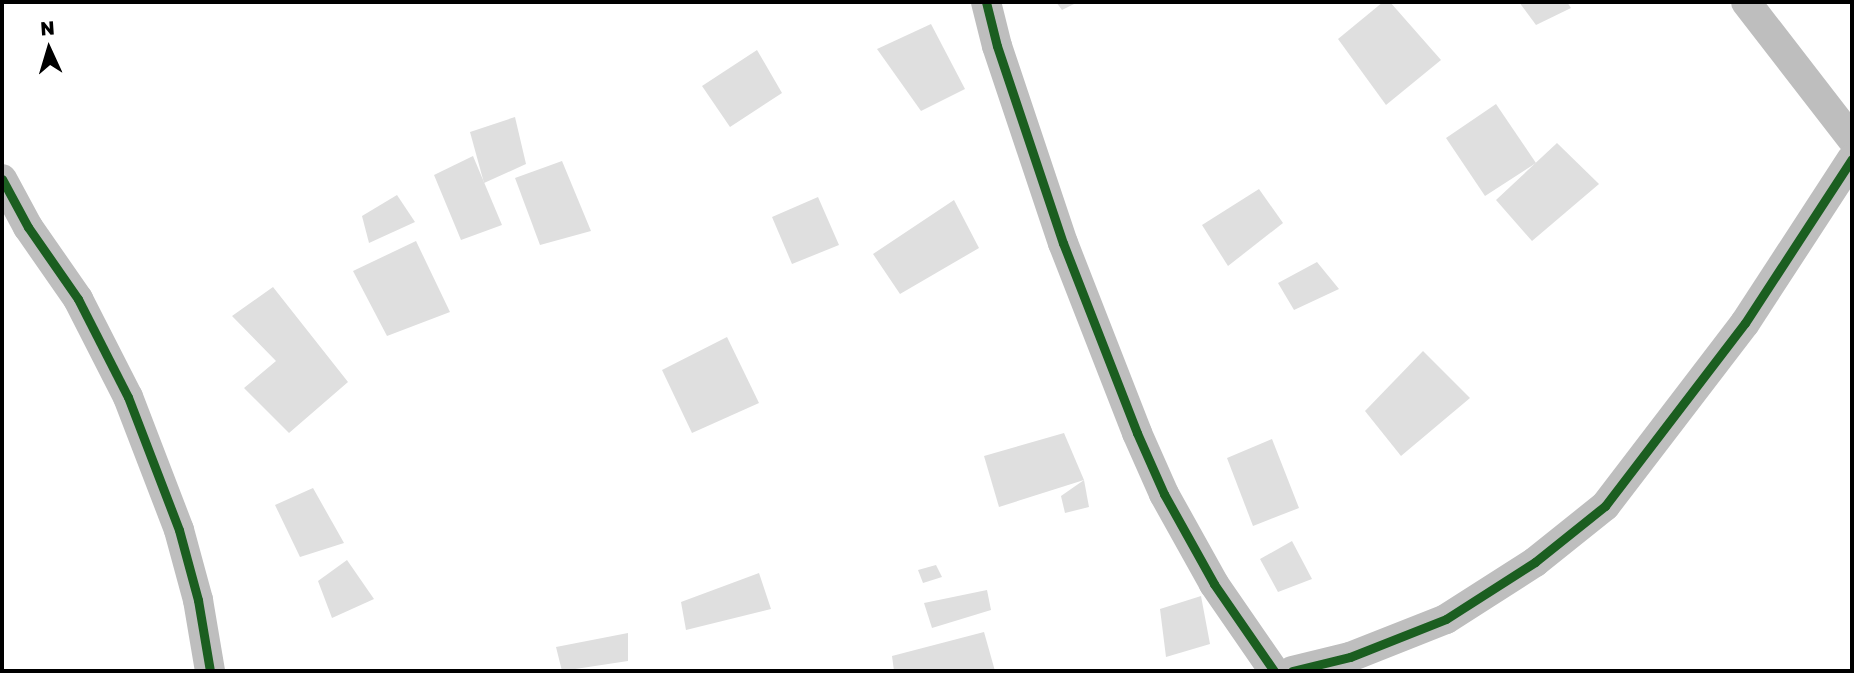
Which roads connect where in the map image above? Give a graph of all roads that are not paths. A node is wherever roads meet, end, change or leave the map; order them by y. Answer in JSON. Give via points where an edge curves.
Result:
{"nodes":[{"id":1,"x":986,"y":2,"type":"edge"},
{"id":2,"x":1746,"y":2,"type":"edge"},
{"id":3,"x":1852,"y":139,"type":"edge"},
{"id":4,"x":1852,"y":159,"type":"edge"},
{"id":5,"x":2,"y":179,"type":"edge"},
{"id":6,"x":210,"y":671,"type":"edge"},
{"id":7,"x":1275,"y":671,"type":"edge"},
{"id":8,"x":1292,"y":671,"type":"edge"}],
"edges":[{"from":1,"to":7,"type":"street","via":[[1063,243],[1137,433],[1164,494],[1214,584]]},
{"from":2,"to":3,"type":"street"},
{"from":4,"to":8,"type":"street","via":[[1745,323],[1605,506],[1535,562],[1446,618],[1350,657]]},
{"from":5,"to":6,"type":"street","via":[[28,227],[78,299],[128,397],[178,530],[198,600]]}]}
